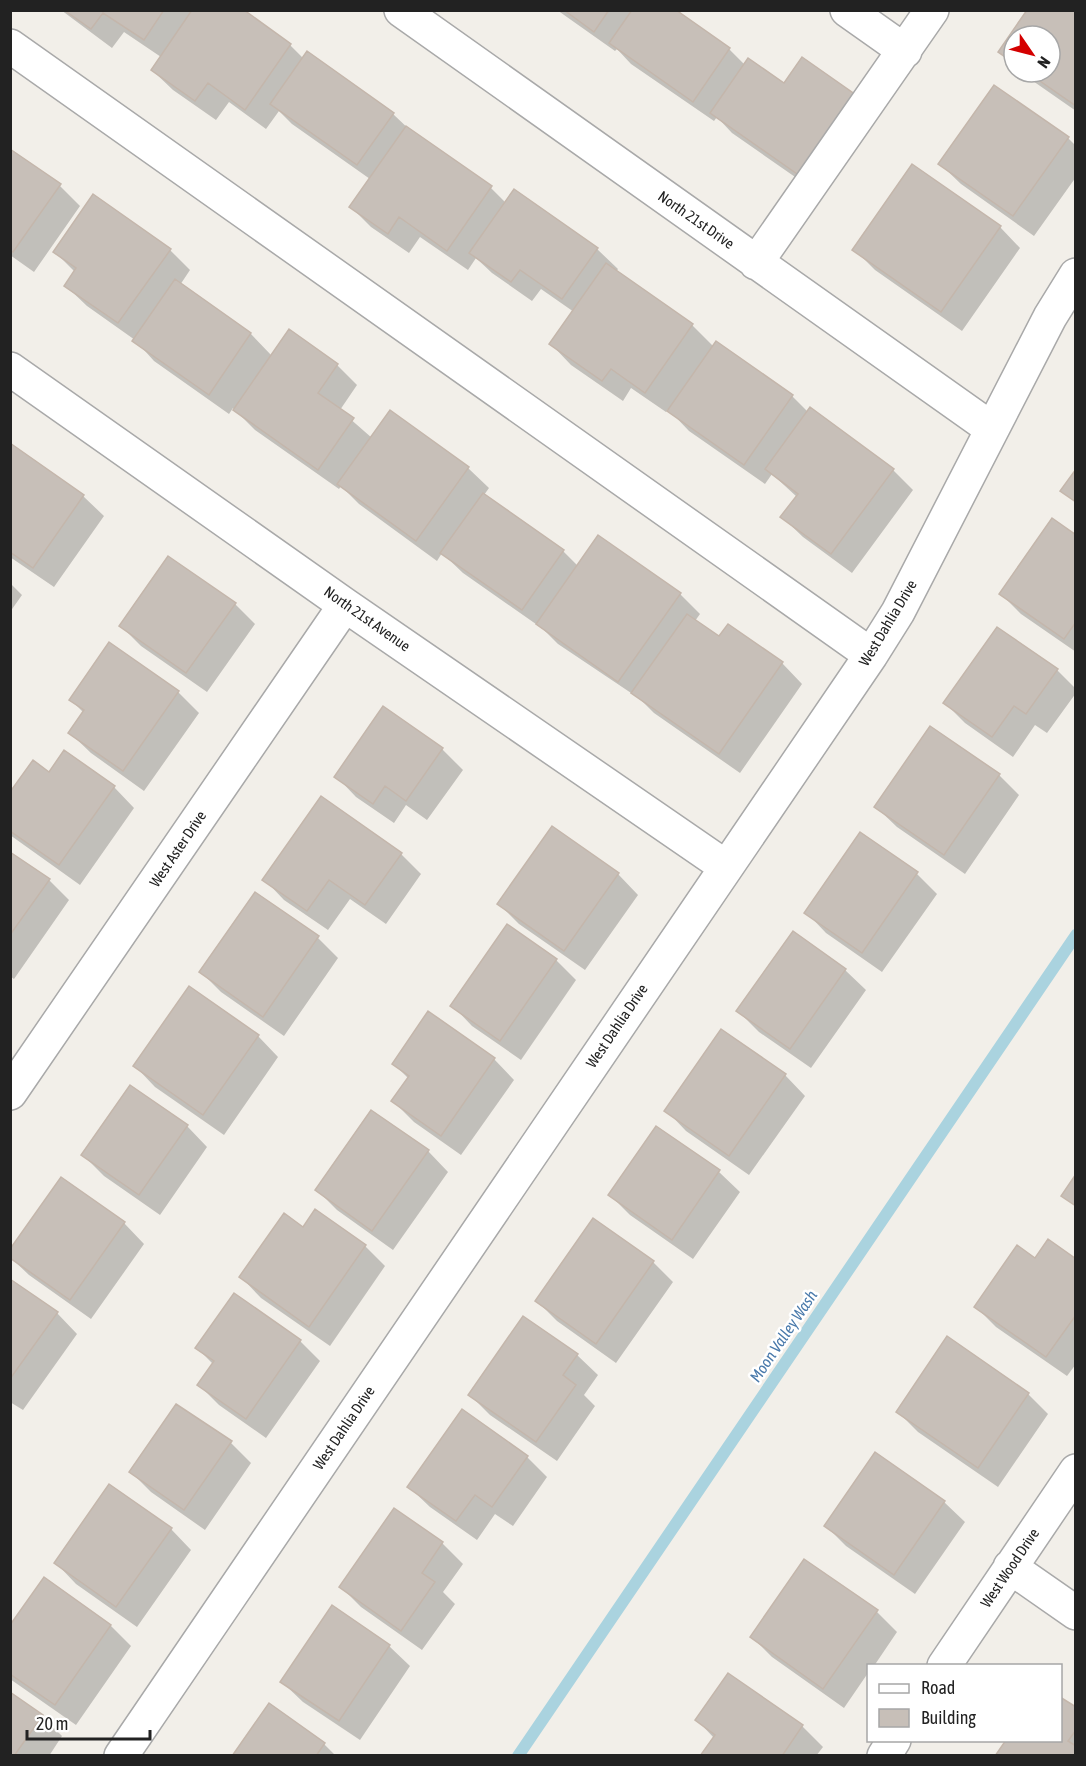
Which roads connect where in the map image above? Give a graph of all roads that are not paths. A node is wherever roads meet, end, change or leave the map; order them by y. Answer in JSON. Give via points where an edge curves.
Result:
{"nodes":[{"id":1,"x":400,"y":10,"type":"edge"},
{"id":2,"x":847,"y":10,"type":"edge"},
{"id":3,"x":933,"y":10,"type":"edge"},
{"id":4,"x":10,"y":46,"type":"edge"},
{"id":5,"x":905,"y":51,"type":"junction"},
{"id":6,"x":756,"y":263,"type":"junction"},
{"id":7,"x":1076,"y":275,"type":"edge"},
{"id":8,"x":10,"y":369,"type":"edge"},
{"id":9,"x":992,"y":429,"type":"junction"},
{"id":10,"x":345,"y":605,"type":"junction"},
{"id":11,"x":871,"y":654,"type":"junction"},
{"id":12,"x":726,"y":867,"type":"junction"},
{"id":13,"x":10,"y":1093,"type":"edge"},
{"id":14,"x":1076,"y":1471,"type":"edge"},
{"id":15,"x":1010,"y":1567,"type":"junction"},
{"id":16,"x":1076,"y":1613,"type":"edge"},
{"id":17,"x":945,"y":1664,"type":"edge"},
{"id":18,"x":893,"y":1742,"type":"edge"},
{"id":19,"x":121,"y":1755,"type":"edge"},
{"id":20,"x":884,"y":1755,"type":"edge"}],
"edges":[{"from":1,"to":6,"type":"street","name":"North 21st Drive"},
{"from":2,"to":5,"type":"street"},
{"from":3,"to":5,"type":"street"},
{"from":4,"to":11,"type":"street"},
{"from":5,"to":6,"type":"street"},
{"from":6,"to":9,"type":"street","name":"North 21st Drive"},
{"from":7,"to":9,"type":"street","name":"West Dahlia Drive"},
{"from":8,"to":10,"type":"street","name":"North 21st Avenue"},
{"from":9,"to":11,"type":"street","name":"West Dahlia Drive","via":[[898,612]]},
{"from":10,"to":12,"type":"street","name":"North 21st Avenue"},
{"from":10,"to":13,"type":"street","name":"West Aster Drive"},
{"from":11,"to":12,"type":"street","name":"West Dahlia Drive"},
{"from":12,"to":19,"type":"street","name":"West Dahlia Drive"},
{"from":14,"to":15,"type":"street","name":"West Wood Drive"},
{"from":15,"to":16,"type":"street"},
{"from":15,"to":17,"type":"street","name":"West Wood Drive"},
{"from":18,"to":20,"type":"street"}]}
